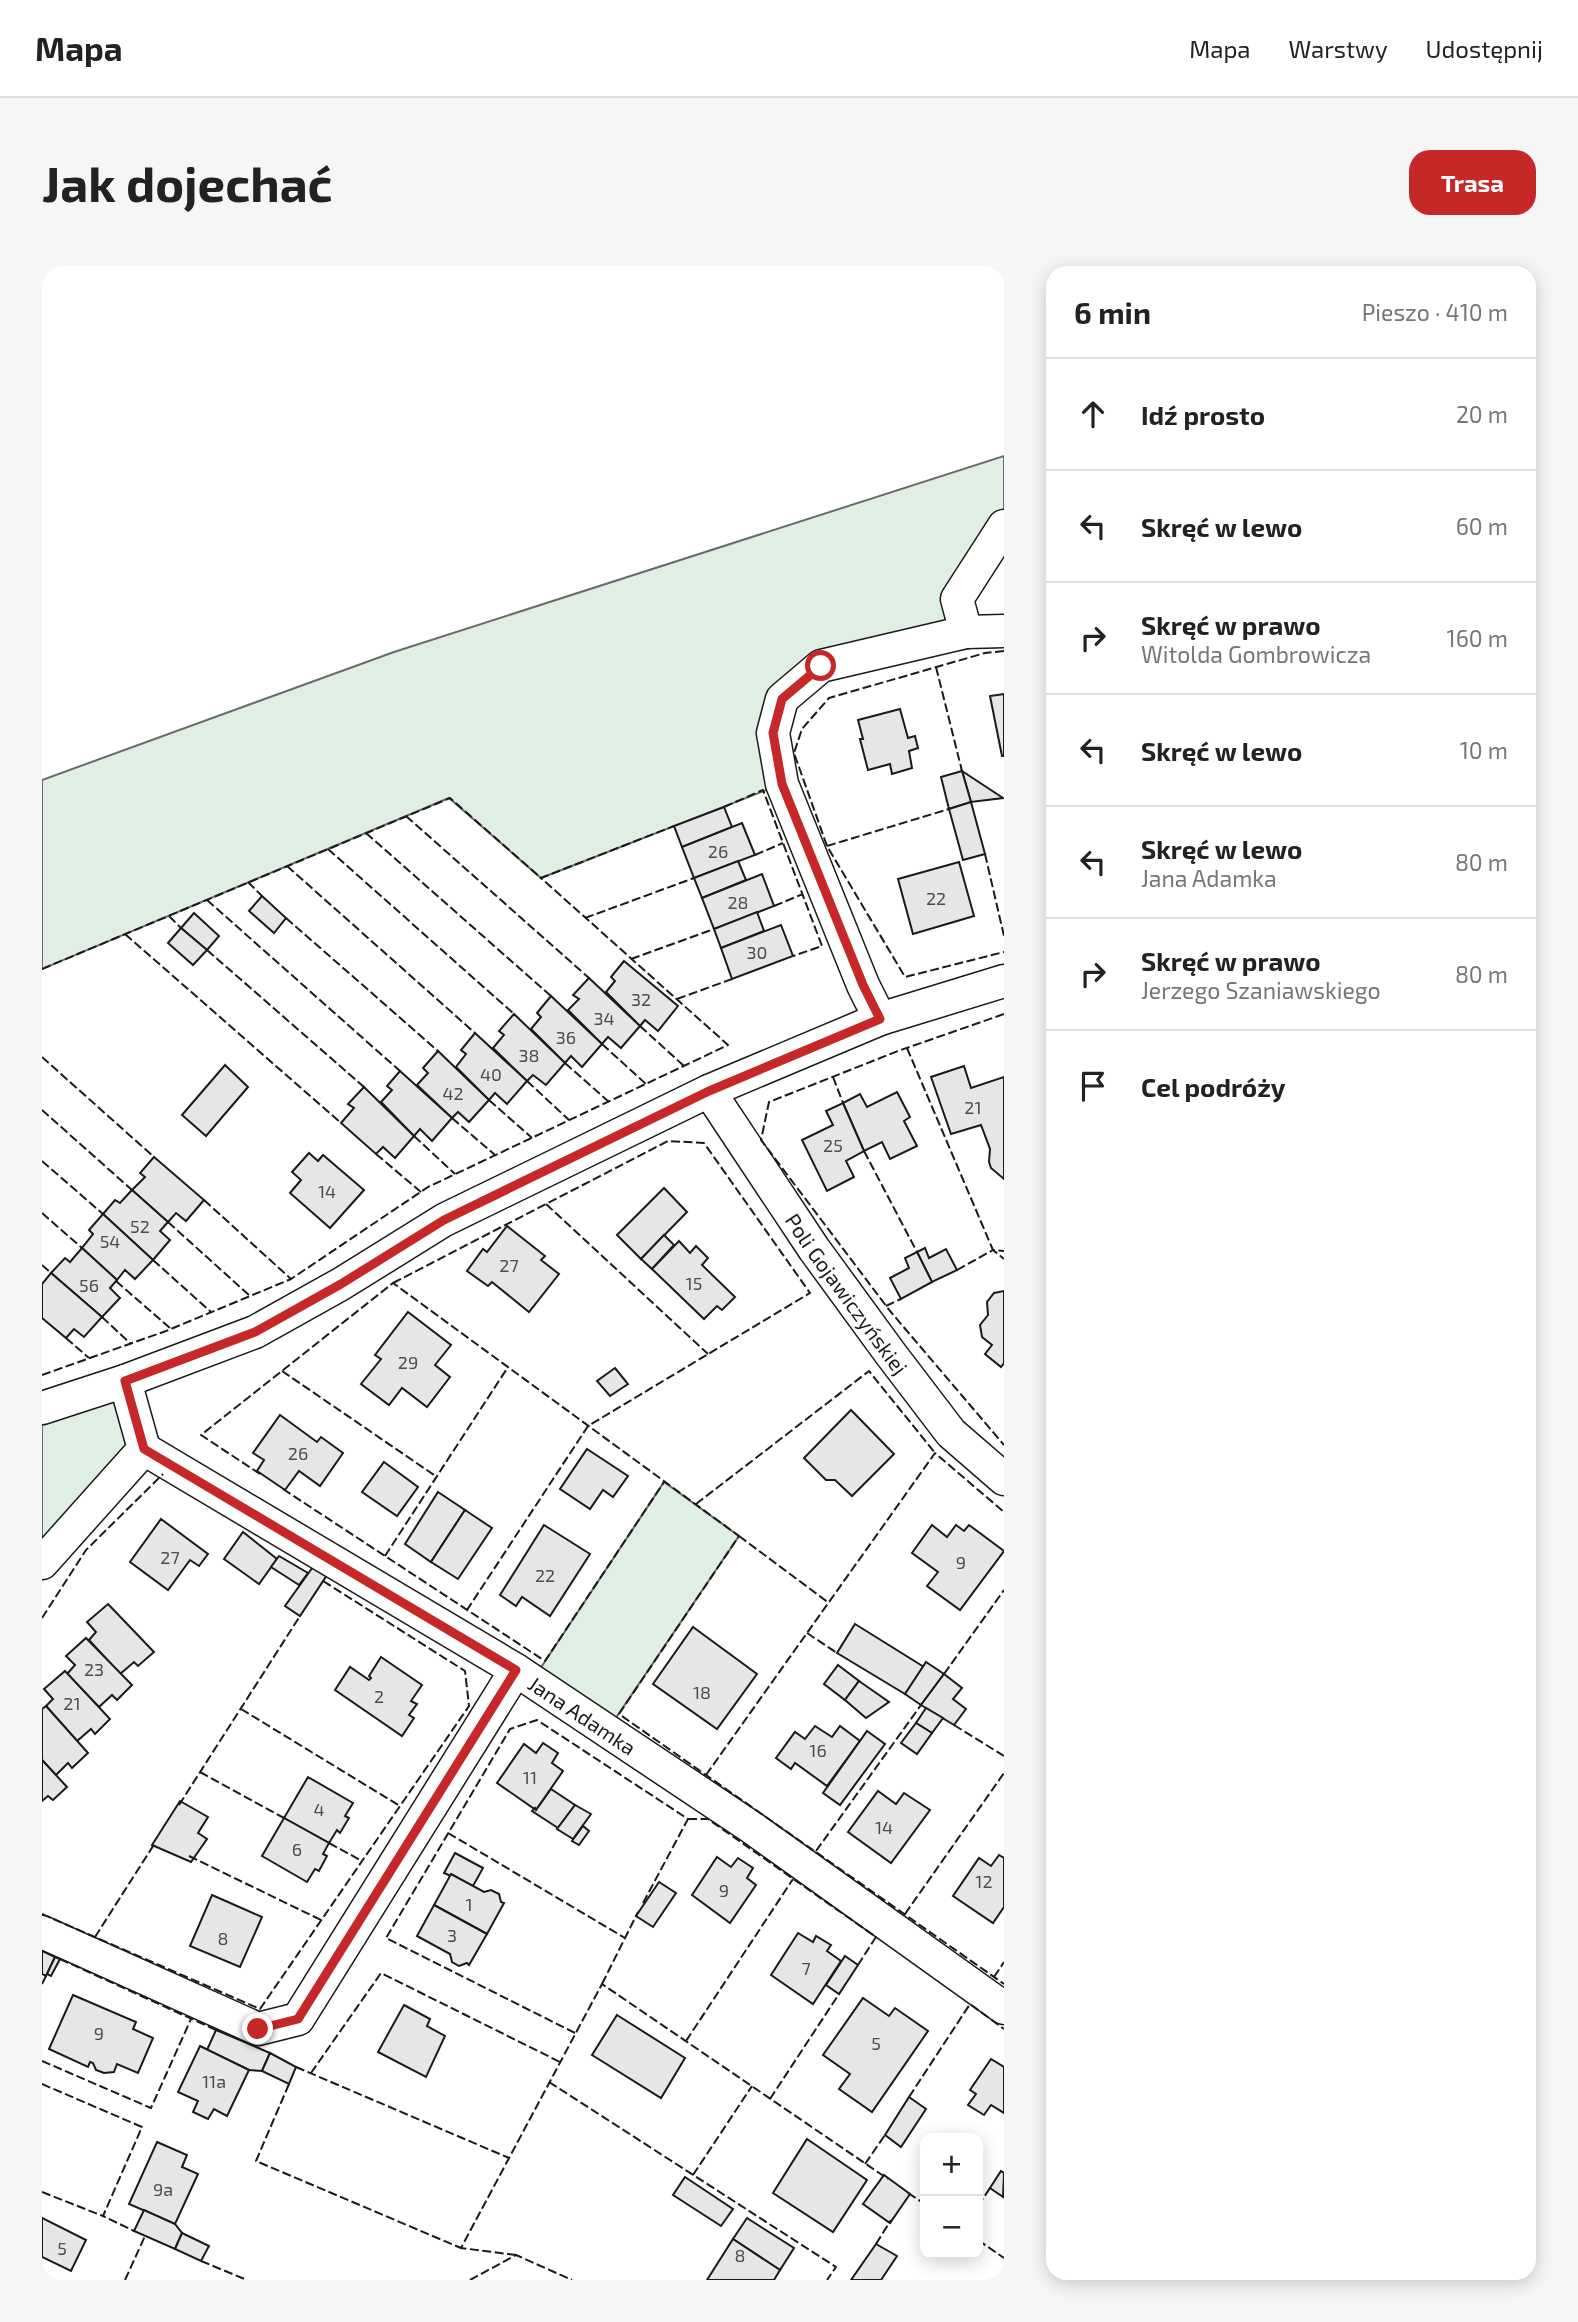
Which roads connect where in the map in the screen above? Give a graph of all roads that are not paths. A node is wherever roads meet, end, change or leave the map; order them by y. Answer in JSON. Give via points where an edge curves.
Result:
{"nodes":[{"id":1,"x":1004,"y":526,"type":"edge"},
{"id":2,"x":1004,"y":631,"type":"edge"},
{"id":3,"x":966,"y":632,"type":"junction"},
{"id":4,"x":1004,"y":981,"type":"edge"},
{"id":5,"x":880,"y":1019,"type":"junction"},
{"id":6,"x":709,"y":1091,"type":"junction"},
{"id":7,"x":125,"y":1381,"type":"junction"},
{"id":8,"x":42,"y":1408,"type":"edge"},
{"id":9,"x":144,"y":1449,"type":"junction"},
{"id":10,"x":1004,"y":1479,"type":"edge"},
{"id":11,"x":42,"y":1563,"type":"edge"},
{"id":12,"x":516,"y":1670,"type":"junction"},
{"id":13,"x":42,"y":1932,"type":"edge"},
{"id":14,"x":1004,"y":2008,"type":"edge"}],
"edges":[{"from":1,"to":3,"type":"street","via":[[957,599]]},
{"from":2,"to":3,"type":"street"},
{"from":3,"to":5,"type":"street","via":[[821,666],[782,699],[773,733],[782,784]]},
{"from":4,"to":5,"type":"street"},
{"from":5,"to":6,"type":"street"},
{"from":6,"to":7,"type":"street","via":[[444,1220],[255,1332]]},
{"from":6,"to":10,"type":"street","name":"Poli Gojawiczyńskiej","via":[[814,1249],[951,1433]]},
{"from":7,"to":8,"type":"street"},
{"from":7,"to":9,"type":"street"},
{"from":9,"to":11,"type":"street"},
{"from":9,"to":12,"type":"street","name":"Jana Adamka"},
{"from":12,"to":13,"type":"street","via":[[298,2019],[258,2029]]},
{"from":12,"to":14,"type":"street","name":"Jana Adamka","via":[[751,1827]]}]}
